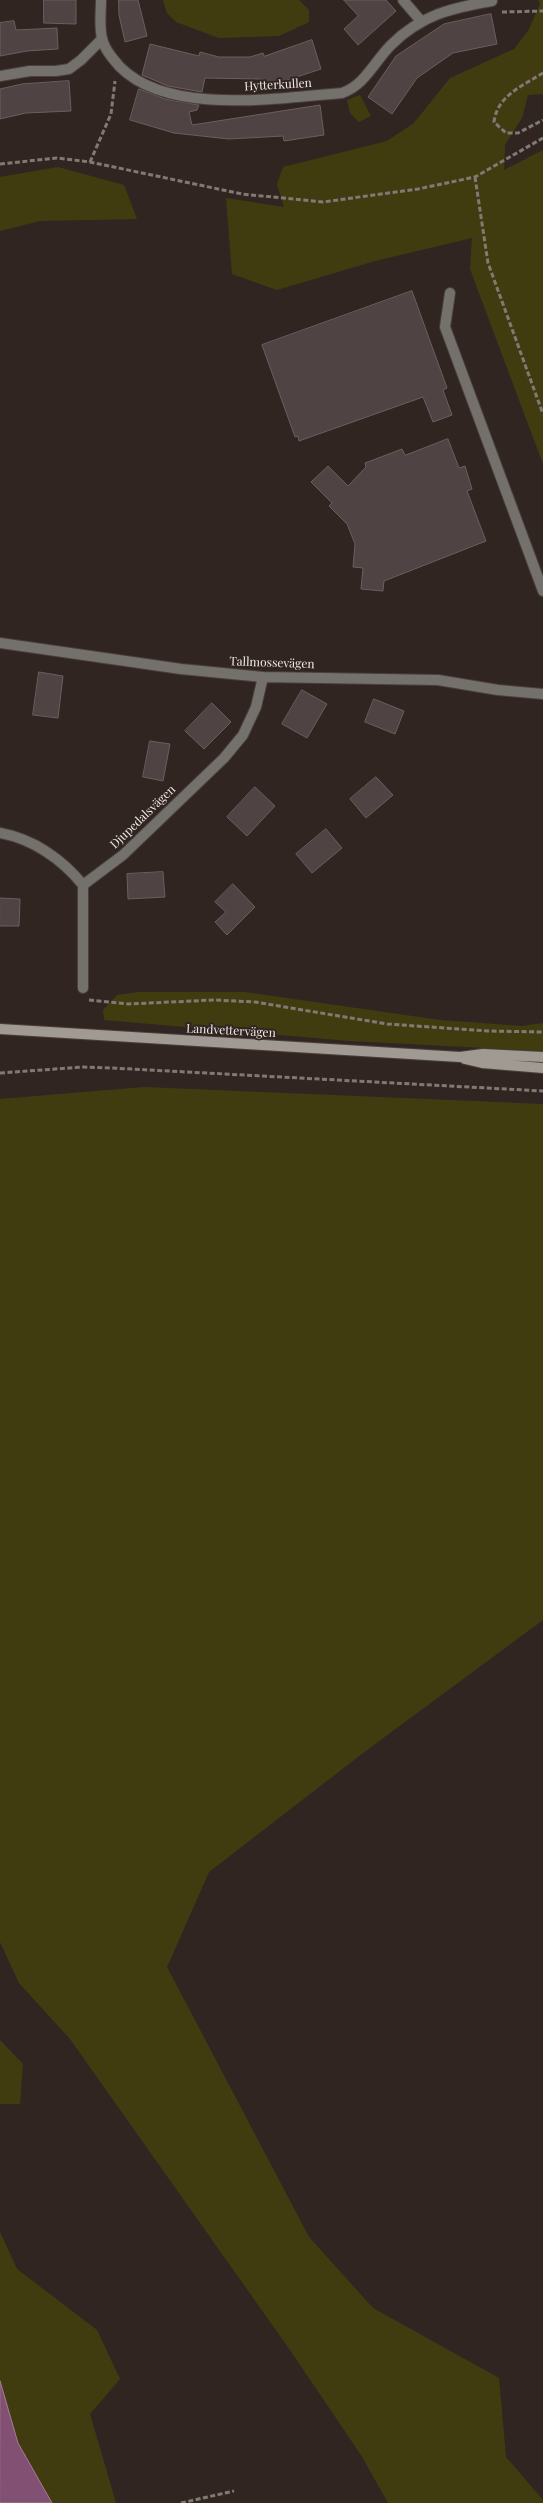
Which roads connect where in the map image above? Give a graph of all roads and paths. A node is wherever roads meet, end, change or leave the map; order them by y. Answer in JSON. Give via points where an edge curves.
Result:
{"nodes":[{"id":1,"x":101,"y":0,"type":"edge"},
{"id":2,"x":403,"y":0,"type":"edge"},
{"id":3,"x":492,"y":1,"type":"joint"},
{"id":4,"x":543,"y":11,"type":"edge"},
{"id":5,"x":421,"y":21,"type":"junction"},
{"id":6,"x":102,"y":39,"type":"junction"},
{"id":7,"x":117,"y":63,"type":"junction"},
{"id":8,"x":543,"y":73,"type":"edge"},
{"id":9,"x":0,"y":76,"type":"edge"},
{"id":10,"x":543,"y":120,"type":"edge"},
{"id":11,"x":543,"y":138,"type":"edge"},
{"id":12,"x":90,"y":162,"type":"junction"},
{"id":13,"x":0,"y":164,"type":"edge"},
{"id":14,"x":474,"y":177,"type":"junction"},
{"id":15,"x":450,"y":293,"type":"dead end"},
{"id":16,"x":543,"y":414,"type":"edge"},
{"id":17,"x":543,"y":591,"type":"edge"},
{"id":18,"x":0,"y":643,"type":"edge"},
{"id":19,"x":263,"y":677,"type":"junction"},
{"id":20,"x":543,"y":694,"type":"edge"},
{"id":21,"x":0,"y":832,"type":"edge"},
{"id":22,"x":83,"y":884,"type":"junction"},
{"id":23,"x":83,"y":988,"type":"joint"},
{"id":24,"x":0,"y":1029,"type":"edge"},
{"id":25,"x":543,"y":1032,"type":"edge"},
{"id":26,"x":460,"y":1057,"type":"junction"},
{"id":27,"x":543,"y":1057,"type":"edge"},
{"id":28,"x":543,"y":1068,"type":"edge"},
{"id":29,"x":0,"y":1073,"type":"edge"},
{"id":30,"x":543,"y":1091,"type":"edge"},
{"id":31,"x":234,"y":2492,"type":"dead end"},
{"id":32,"x":181,"y":2503,"type":"edge"}],
"edges":[{"from":1,"to":6,"type":"street"},
{"from":2,"to":5,"type":"street"},
{"from":3,"to":4,"type":"path","via":[[500,12]]},
{"from":3,"to":5,"type":"street","name":"Hytterkullen","via":[[458,6]]},
{"from":5,"to":7,"type":"street","name":"Hytterkullen","via":[[391,45],[355,88],[342,93],[216,101],[155,90],[131,77]]},
{"from":6,"to":7,"type":"street","name":"Hytterkullen"},
{"from":6,"to":9,"type":"street","via":[[69,68]]},
{"from":7,"to":12,"type":"path","via":[[111,114]]},
{"from":8,"to":10,"type":"path","via":[[502,100],[494,122],[506,133],[518,133]]},
{"from":11,"to":14,"type":"path"},
{"from":12,"to":13,"type":"path","via":[[57,158]]},
{"from":12,"to":14,"type":"path","via":[[242,194],[323,202],[418,189]]},
{"from":14,"to":16,"type":"path","via":[[488,263]]},
{"from":15,"to":17,"type":"street","via":[[445,327]]},
{"from":18,"to":19,"type":"street","name":"Tallmossevägen","via":[[181,669]]},
{"from":19,"to":20,"type":"street","name":"Tallmossevägen","via":[[438,680]]},
{"from":19,"to":22,"type":"street","name":"Djupedalsvägen","via":[[256,707],[243,735],[224,758],[123,856]]},
{"from":21,"to":22,"type":"street","via":[[23,839],[47,852]]},
{"from":22,"to":23,"type":"street"},
{"from":23,"to":25,"type":"path","via":[[84,998],[108,1003],[255,1002],[387,1024],[488,1032]]},
{"from":24,"to":26,"type":"street","name":"Landvettervägen"},
{"from":26,"to":27,"type":"street","name":"Landvettervägen","via":[[483,1054]]},
{"from":26,"to":28,"type":"street","name":"Landvettervägen","via":[[482,1064]]},
{"from":29,"to":30,"type":"path","via":[[83,1067]]},
{"from":31,"to":32,"type":"path"}]}
